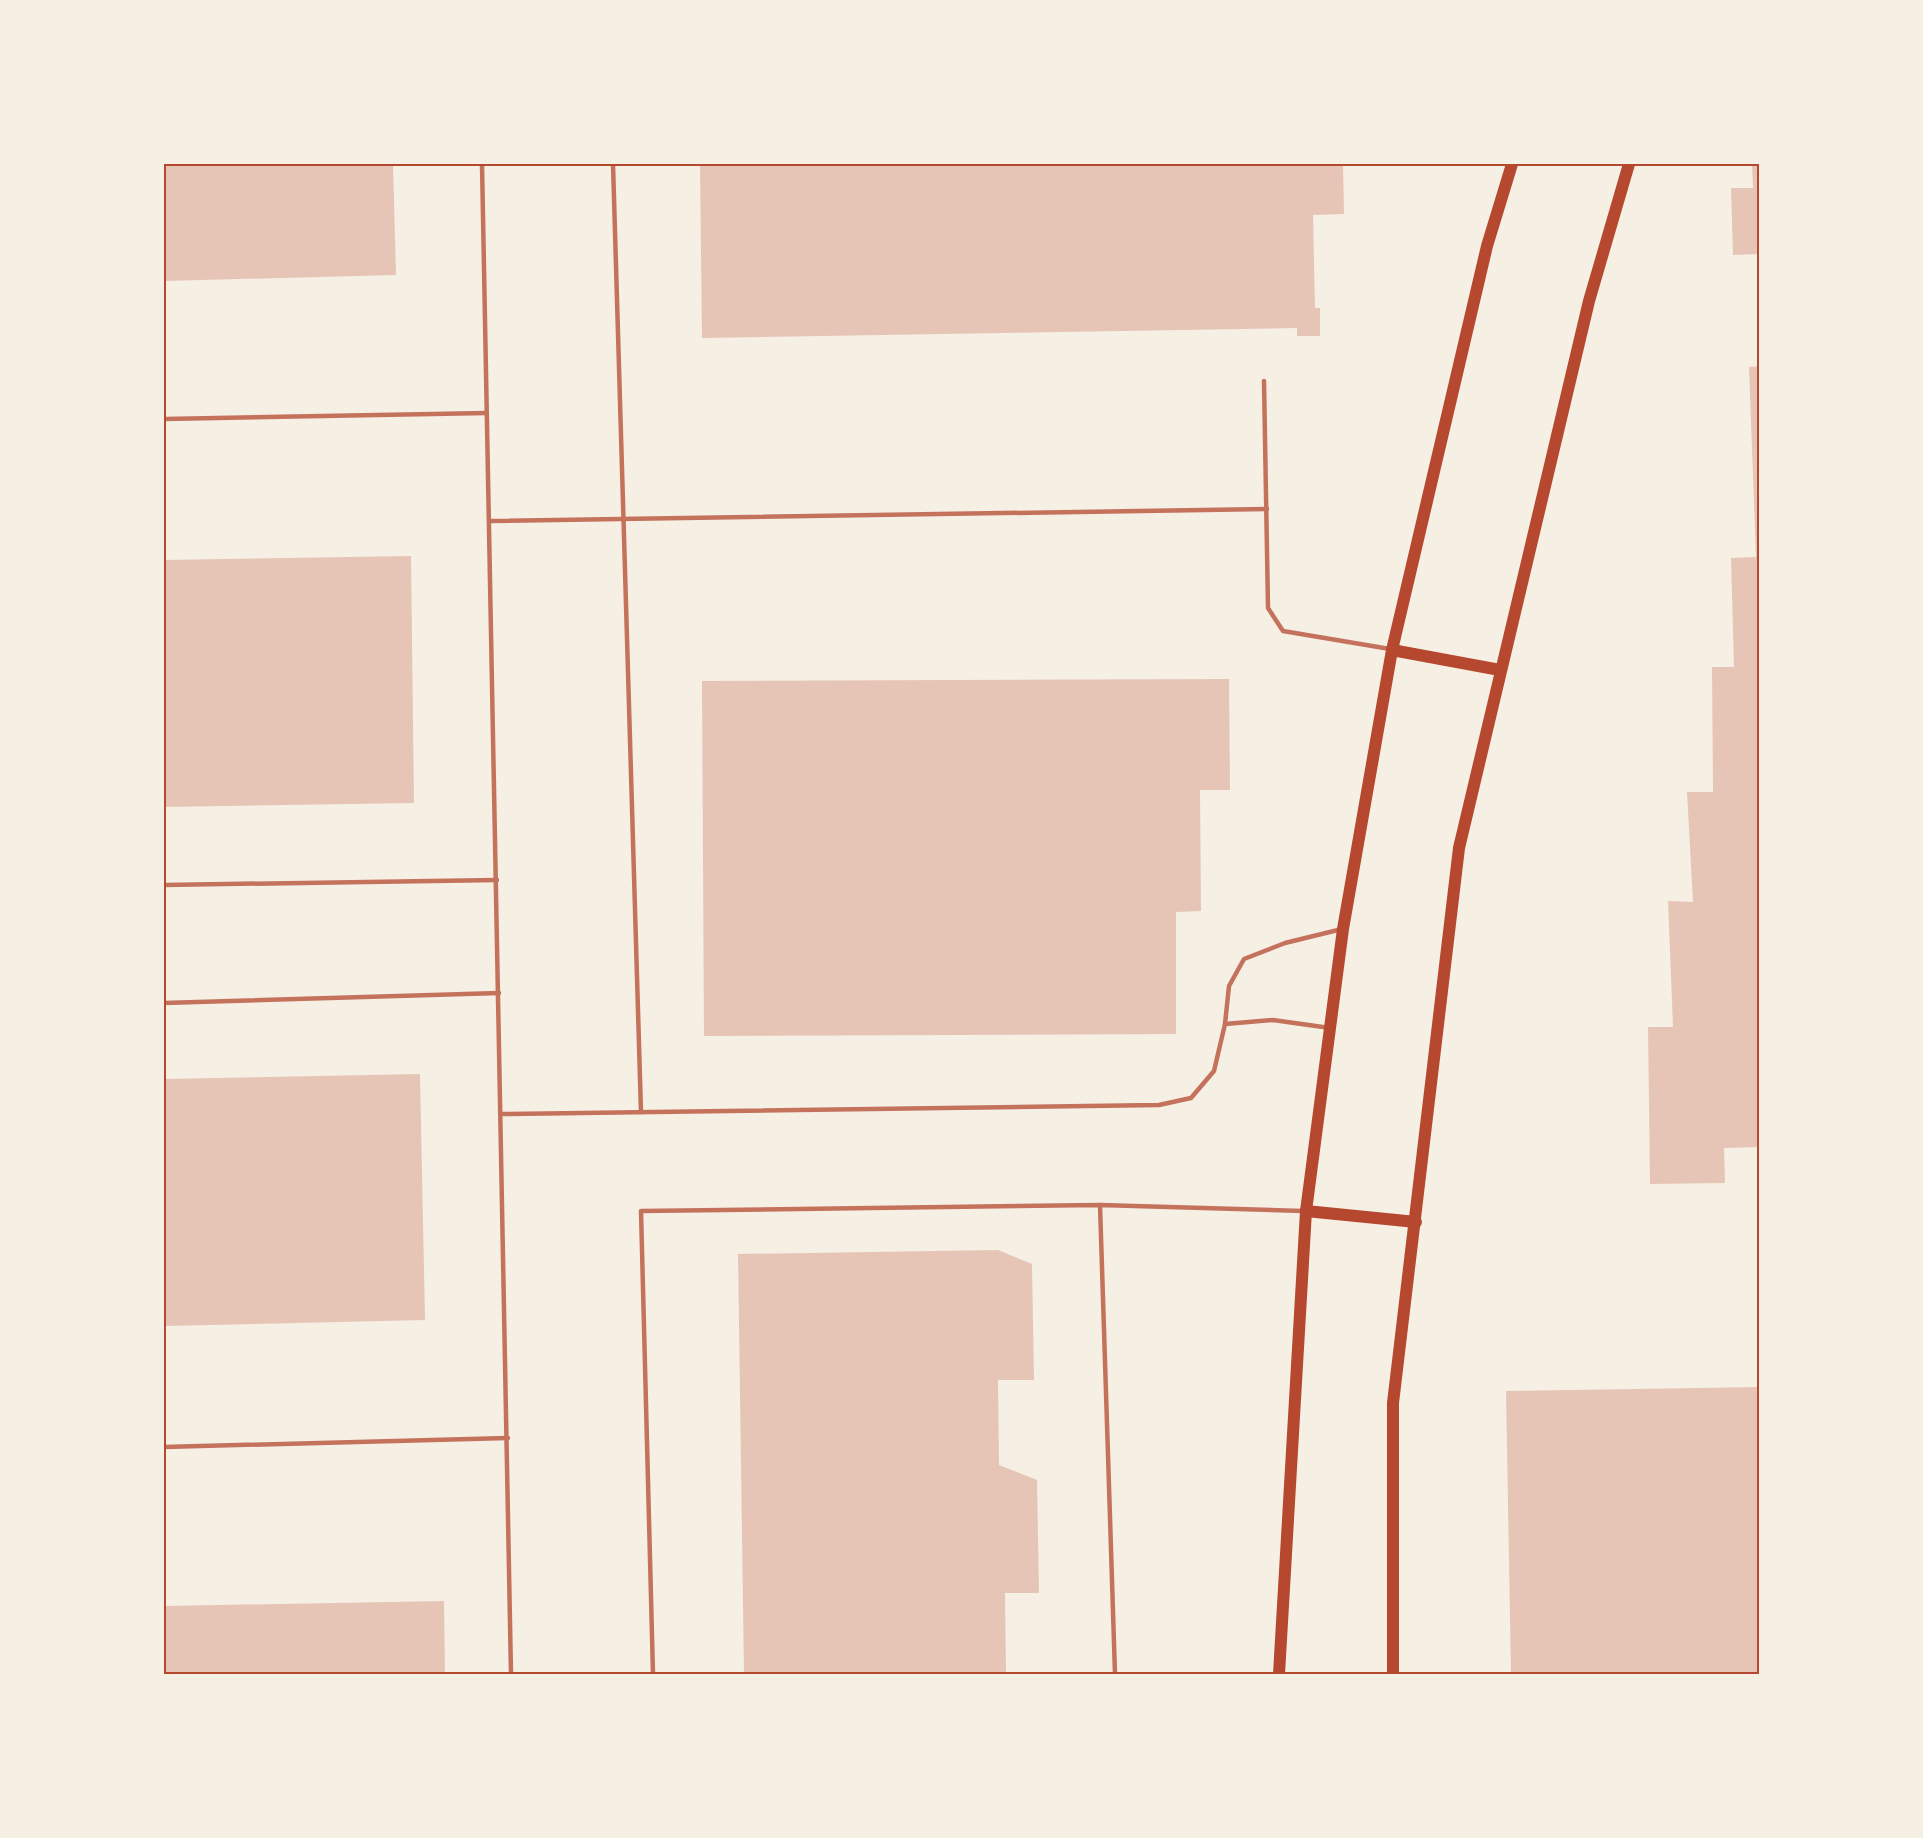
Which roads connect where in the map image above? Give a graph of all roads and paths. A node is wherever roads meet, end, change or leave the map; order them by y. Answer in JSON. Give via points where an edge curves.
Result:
{"nodes":[{"id":1,"x":482,"y":164,"type":"edge"},
{"id":2,"x":613,"y":164,"type":"edge"},
{"id":3,"x":1512,"y":164,"type":"edge"},
{"id":4,"x":1629,"y":164,"type":"edge"},
{"id":5,"x":1264,"y":381,"type":"dead end"},
{"id":6,"x":487,"y":413,"type":"junction"},
{"id":7,"x":164,"y":419,"type":"edge"},
{"id":8,"x":1267,"y":509,"type":"junction"},
{"id":9,"x":623,"y":519,"type":"junction"},
{"id":10,"x":490,"y":521,"type":"junction"},
{"id":11,"x":1392,"y":650,"type":"junction"},
{"id":12,"x":1500,"y":670,"type":"junction"},
{"id":13,"x":497,"y":879,"type":"junction"},
{"id":14,"x":164,"y":885,"type":"edge"},
{"id":15,"x":1343,"y":929,"type":"junction"},
{"id":16,"x":499,"y":993,"type":"junction"},
{"id":17,"x":164,"y":1003,"type":"edge"},
{"id":18,"x":1225,"y":1024,"type":"junction"},
{"id":19,"x":1330,"y":1028,"type":"junction"},
{"id":20,"x":641,"y":1112,"type":"junction"},
{"id":21,"x":502,"y":1114,"type":"junction"},
{"id":22,"x":1100,"y":1205,"type":"junction"},
{"id":23,"x":1306,"y":1211,"type":"junction"},
{"id":24,"x":1416,"y":1222,"type":"junction"},
{"id":25,"x":508,"y":1438,"type":"junction"},
{"id":26,"x":164,"y":1447,"type":"edge"},
{"id":27,"x":511,"y":1674,"type":"edge"},
{"id":28,"x":652,"y":1674,"type":"edge"},
{"id":29,"x":1116,"y":1674,"type":"edge"},
{"id":30,"x":1279,"y":1674,"type":"edge"},
{"id":31,"x":1393,"y":1674,"type":"edge"}],
"edges":[{"from":1,"to":6,"type":"lane"},
{"from":2,"to":9,"type":"lane"},
{"from":3,"to":11,"type":"main road","via":[[1487,246]]},
{"from":4,"to":12,"type":"main road","via":[[1589,301]]},
{"from":5,"to":8,"type":"lane"},
{"from":6,"to":7,"type":"lane"},
{"from":6,"to":10,"type":"lane"},
{"from":8,"to":9,"type":"lane"},
{"from":8,"to":11,"type":"lane","via":[[1269,608],[1283,631]]},
{"from":9,"to":10,"type":"lane"},
{"from":9,"to":20,"type":"lane"},
{"from":10,"to":13,"type":"lane"},
{"from":11,"to":12,"type":"main road"},
{"from":11,"to":15,"type":"main road"},
{"from":12,"to":24,"type":"main road","via":[[1459,848]]},
{"from":13,"to":14,"type":"lane"},
{"from":13,"to":16,"type":"lane"},
{"from":15,"to":18,"type":"lane","via":[[1285,943],[1244,959],[1229,986]]},
{"from":15,"to":19,"type":"main road"},
{"from":16,"to":17,"type":"lane"},
{"from":16,"to":21,"type":"lane"},
{"from":18,"to":19,"type":"lane","via":[[1273,1020]]},
{"from":18,"to":20,"type":"lane","via":[[1214,1071],[1191,1098],[1159,1104]]},
{"from":19,"to":23,"type":"main road"},
{"from":20,"to":21,"type":"lane"},
{"from":21,"to":25,"type":"lane"},
{"from":22,"to":23,"type":"lane"},
{"from":22,"to":28,"type":"lane","via":[[641,1211]]},
{"from":22,"to":29,"type":"lane"},
{"from":23,"to":24,"type":"main road"},
{"from":23,"to":30,"type":"main road"},
{"from":24,"to":31,"type":"main road","via":[[1393,1403]]},
{"from":25,"to":26,"type":"lane"},
{"from":25,"to":27,"type":"lane"}]}
